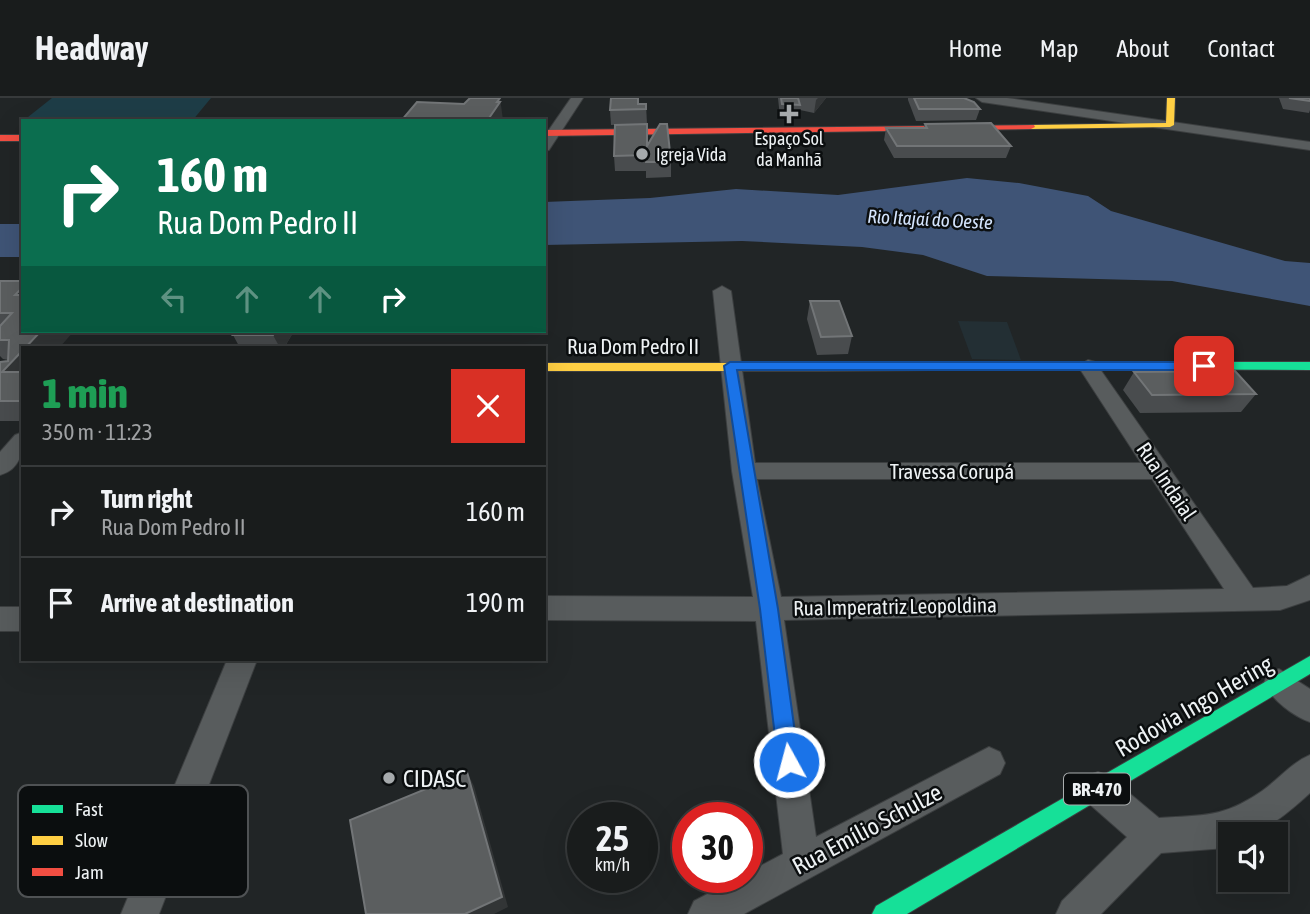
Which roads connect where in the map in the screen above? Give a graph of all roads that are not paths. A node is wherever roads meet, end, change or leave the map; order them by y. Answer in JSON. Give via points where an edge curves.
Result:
{"nodes":[{"id":1,"x":577,"y":98,"type":"edge"},
{"id":2,"x":982,"y":98,"type":"edge"},
{"id":3,"x":1171,"y":98,"type":"edge"},
{"id":4,"x":1023,"y":101,"type":"edge"},
{"id":5,"x":1170,"y":125,"type":"junction"},
{"id":6,"x":550,"y":133,"type":"edge"},
{"id":7,"x":0,"y":138,"type":"edge"},
{"id":8,"x":21,"y":138,"type":"edge"},
{"id":9,"x":1310,"y":146,"type":"edge"},
{"id":10,"x":722,"y":291,"type":"dead end"},
{"id":11,"x":730,"y":366,"type":"junction"},
{"id":12,"x":1088,"y":366,"type":"junction"},
{"id":13,"x":1310,"y":366,"type":"edge"},
{"id":14,"x":546,"y":367,"type":"edge"},
{"id":15,"x":21,"y":442,"type":"edge"},
{"id":16,"x":0,"y":467,"type":"edge"},
{"id":17,"x":744,"y":471,"type":"junction"},
{"id":18,"x":1160,"y":471,"type":"junction"},
{"id":19,"x":1310,"y":586,"type":"edge"},
{"id":20,"x":1245,"y":598,"type":"junction"},
{"id":21,"x":546,"y":608,"type":"edge"},
{"id":22,"x":769,"y":609,"type":"junction"},
{"id":23,"x":0,"y":619,"type":"edge"},
{"id":24,"x":21,"y":619,"type":"edge"},
{"id":25,"x":242,"y":661,"type":"edge"},
{"id":26,"x":1310,"y":664,"type":"edge"},
{"id":27,"x":1279,"y":683,"type":"junction"},
{"id":28,"x":1310,"y":709,"type":"edge"},
{"id":29,"x":989,"y":763,"type":"dead end"},
{"id":30,"x":1310,"y":771,"type":"edge"},
{"id":31,"x":192,"y":785,"type":"edge"},
{"id":32,"x":1098,"y":789,"type":"junction"},
{"id":33,"x":1153,"y":836,"type":"junction"},
{"id":34,"x":802,"y":864,"type":"junction"},
{"id":35,"x":147,"y":897,"type":"edge"},
{"id":36,"x":140,"y":914,"type":"edge"},
{"id":37,"x":706,"y":914,"type":"edge"},
{"id":38,"x":884,"y":914,"type":"edge"},
{"id":39,"x":1075,"y":914,"type":"edge"}],
"edges":[{"from":1,"to":6,"type":"street"},
{"from":2,"to":4,"type":"street"},
{"from":3,"to":5,"type":"main road"},
{"from":4,"to":5,"type":"street"},
{"from":5,"to":6,"type":"main road"},
{"from":5,"to":9,"type":"street"},
{"from":7,"to":8,"type":"main road"},
{"from":10,"to":11,"type":"street"},
{"from":11,"to":12,"type":"main road","name":"Rua Dom Pedro II"},
{"from":11,"to":14,"type":"main road","name":"Rua Dom Pedro II"},
{"from":11,"to":17,"type":"street"},
{"from":12,"to":13,"type":"main road","name":"Rua Dom Pedro II"},
{"from":12,"to":18,"type":"street","name":"Rua Indaial"},
{"from":15,"to":16,"type":"street"},
{"from":17,"to":18,"type":"street","name":"Travessa Corupá"},
{"from":17,"to":22,"type":"street"},
{"from":18,"to":20,"type":"street","name":"Rua Indaial"},
{"from":19,"to":20,"type":"street","name":"Rua Imperatriz Leopoldina","via":[[1293,597]]},
{"from":20,"to":22,"type":"street","name":"Rua Imperatriz Leopoldina"},
{"from":21,"to":22,"type":"street","name":"Rua Imperatriz Leopoldina"},
{"from":22,"to":34,"type":"street"},
{"from":23,"to":24,"type":"street"},
{"from":25,"to":31,"type":"street"},
{"from":26,"to":27,"type":"main road","name":"Rodovia Ingo Hering","number":"BR-470"},
{"from":27,"to":28,"type":"street"},
{"from":27,"to":32,"type":"main road","name":"Rodovia Ingo Hering","number":"BR-470"},
{"from":29,"to":34,"type":"street","name":"Rua Emílio Schulze"},
{"from":30,"to":33,"type":"street","via":[[1275,802],[1226,831]]},
{"from":32,"to":33,"type":"street"},
{"from":32,"to":38,"type":"main road","name":"Rodovia Ingo Hering","number":"BR-470"},
{"from":33,"to":39,"type":"street"},
{"from":34,"to":37,"type":"street","name":"Rua Emílio Schulze"},
{"from":35,"to":36,"type":"street"}]}
